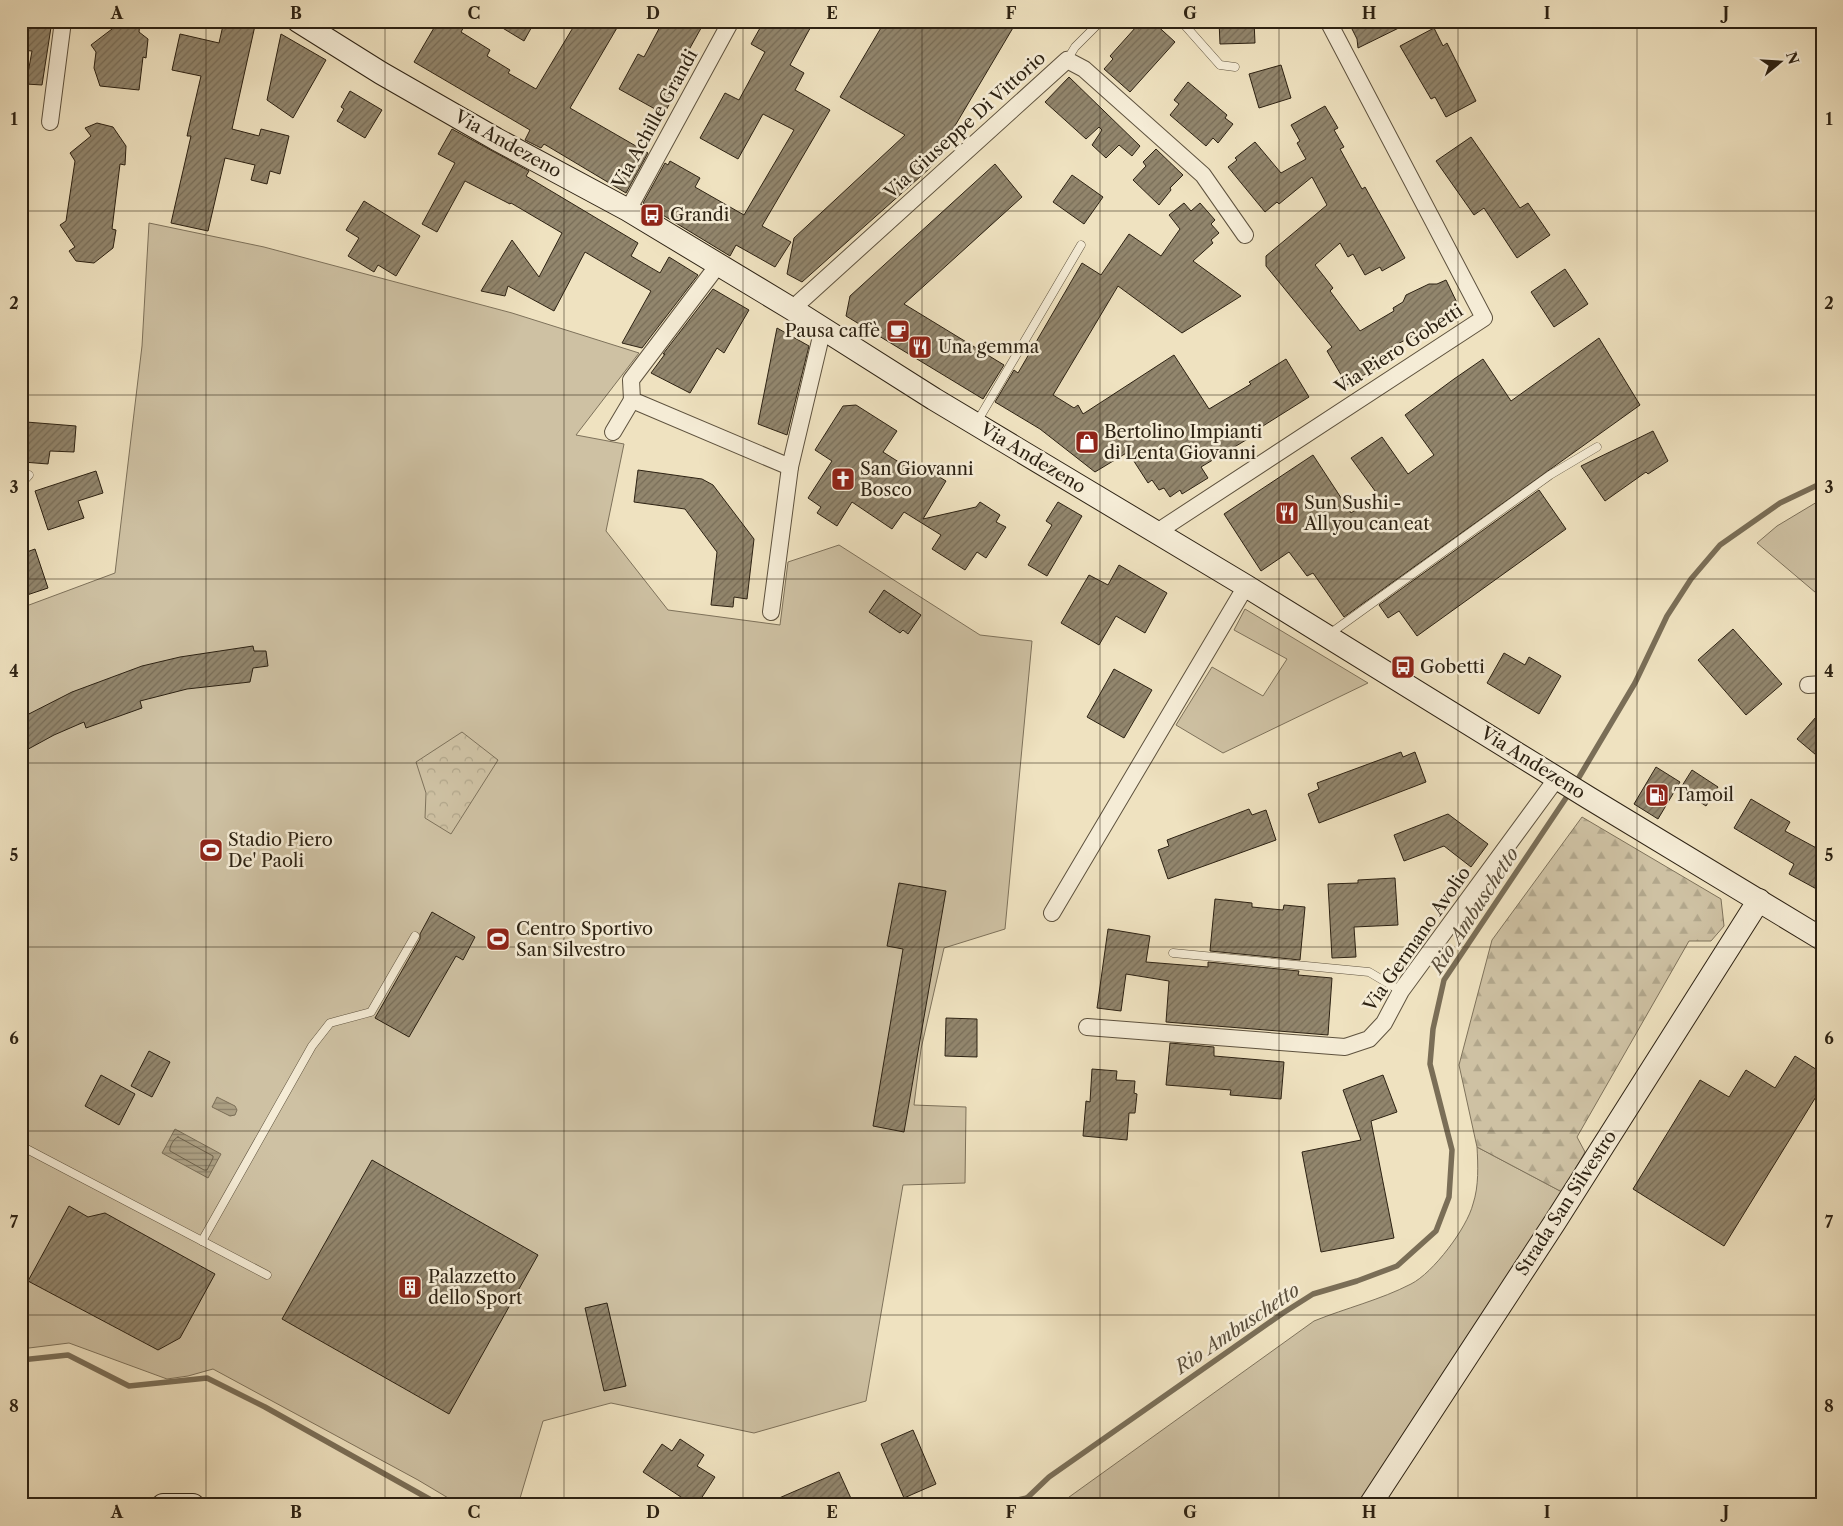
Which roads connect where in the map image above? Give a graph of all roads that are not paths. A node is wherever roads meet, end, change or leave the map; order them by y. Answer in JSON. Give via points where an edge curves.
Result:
{"nodes":[{"id":1,"x":63,"y":21,"type":"edge"},
{"id":2,"x":298,"y":21,"type":"edge"},
{"id":3,"x":732,"y":21,"type":"edge"},
{"id":4,"x":1101,"y":21,"type":"edge"},
{"id":5,"x":1181,"y":21,"type":"edge"},
{"id":6,"x":1328,"y":21,"type":"edge"},
{"id":7,"x":1067,"y":60,"type":"junction"},
{"id":8,"x":1235,"y":67,"type":"dead end"},
{"id":9,"x":50,"y":122,"type":"dead end"},
{"id":10,"x":628,"y":210,"type":"junction"},
{"id":11,"x":1245,"y":235,"type":"dead end"},
{"id":12,"x":1081,"y":245,"type":"dead end"},
{"id":13,"x":718,"y":265,"type":"junction"},
{"id":14,"x":792,"y":309,"type":"junction"},
{"id":15,"x":823,"y":328,"type":"junction"},
{"id":16,"x":632,"y":400,"type":"junction"},
{"id":17,"x":976,"y":424,"type":"junction"},
{"id":18,"x":613,"y":432,"type":"dead end"},
{"id":19,"x":1597,"y":447,"type":"dead end"},
{"id":20,"x":790,"y":467,"type":"junction"},
{"id":21,"x":29,"y":475,"type":"dead end"},
{"id":22,"x":21,"y":484,"type":"edge"},
{"id":23,"x":1157,"y":532,"type":"junction"},
{"id":24,"x":1246,"y":586,"type":"junction"},
{"id":25,"x":771,"y":612,"type":"dead end"},
{"id":26,"x":1326,"y":636,"type":"junction"},
{"id":27,"x":1557,"y":778,"type":"junction"},
{"id":28,"x":1759,"y":900,"type":"junction"},
{"id":29,"x":1052,"y":913,"type":"dead end"},
{"id":30,"x":1818,"y":935,"type":"edge"},
{"id":31,"x":415,"y":936,"type":"dead end"},
{"id":32,"x":1173,"y":953,"type":"dead end"},
{"id":33,"x":1400,"y":991,"type":"junction"},
{"id":34,"x":1087,"y":1027,"type":"dead end"},
{"id":35,"x":21,"y":1146,"type":"edge"},
{"id":36,"x":202,"y":1241,"type":"junction"},
{"id":37,"x":267,"y":1275,"type":"dead end"},
{"id":38,"x":163,"y":1505,"type":"edge"},
{"id":39,"x":193,"y":1505,"type":"edge"},
{"id":40,"x":1370,"y":1505,"type":"edge"}],
"edges":[{"from":1,"to":9,"type":"street"},
{"from":2,"to":10,"type":"main road","name":"Via Andezeno","via":[[496,139]]},
{"from":3,"to":10,"type":"street","name":"Via Achille Grandi"},
{"from":4,"to":7,"type":"lane","via":[[1075,47]]},
{"from":5,"to":8,"type":"lane","via":[[1220,65]]},
{"from":6,"to":23,"type":"street","name":"Via Piero Gobetti","via":[[1484,318]]},
{"from":7,"to":11,"type":"street","name":"Via Giuseppe Di Vittorio","via":[[1084,69],[1203,176]]},
{"from":7,"to":14,"type":"street","name":"Via Giuseppe Di Vittorio"},
{"from":10,"to":13,"type":"main road","name":"Via Andezeno"},
{"from":12,"to":17,"type":"lane"},
{"from":13,"to":14,"type":"main road","name":"Via Andezeno"},
{"from":13,"to":16,"type":"street","via":[[631,380]]},
{"from":14,"to":15,"type":"main road","name":"Via Andezeno"},
{"from":15,"to":17,"type":"main road","name":"Via Andezeno"},
{"from":15,"to":20,"type":"street"},
{"from":16,"to":18,"type":"street"},
{"from":16,"to":20,"type":"street"},
{"from":17,"to":23,"type":"main road","name":"Via Andezeno"},
{"from":19,"to":26,"type":"lane","via":[[1550,475]]},
{"from":20,"to":25,"type":"street"},
{"from":21,"to":22,"type":"lane"},
{"from":23,"to":24,"type":"main road","name":"Via Andezeno"},
{"from":24,"to":26,"type":"main road","name":"Via Andezeno"},
{"from":24,"to":29,"type":"street"},
{"from":26,"to":27,"type":"main road","name":"Via Andezeno"},
{"from":27,"to":28,"type":"main road","name":"Via Andezeno"},
{"from":27,"to":33,"type":"street","name":"Via Germano Avolio"},
{"from":28,"to":30,"type":"main road","name":"Via Andezeno"},
{"from":28,"to":40,"type":"main road","name":"Strada San Silvestro","via":[[1555,1222]]},
{"from":31,"to":36,"type":"lane","via":[[371,1012],[330,1024],[312,1046]]},
{"from":32,"to":33,"type":"lane","via":[[1369,972]]},
{"from":33,"to":34,"type":"street","name":"Via Germano Avolio","via":[[1384,1023],[1369,1038],[1344,1047]]},
{"from":35,"to":36,"type":"lane"},
{"from":36,"to":37,"type":"lane"},
{"from":38,"to":39,"type":"main road"}]}
